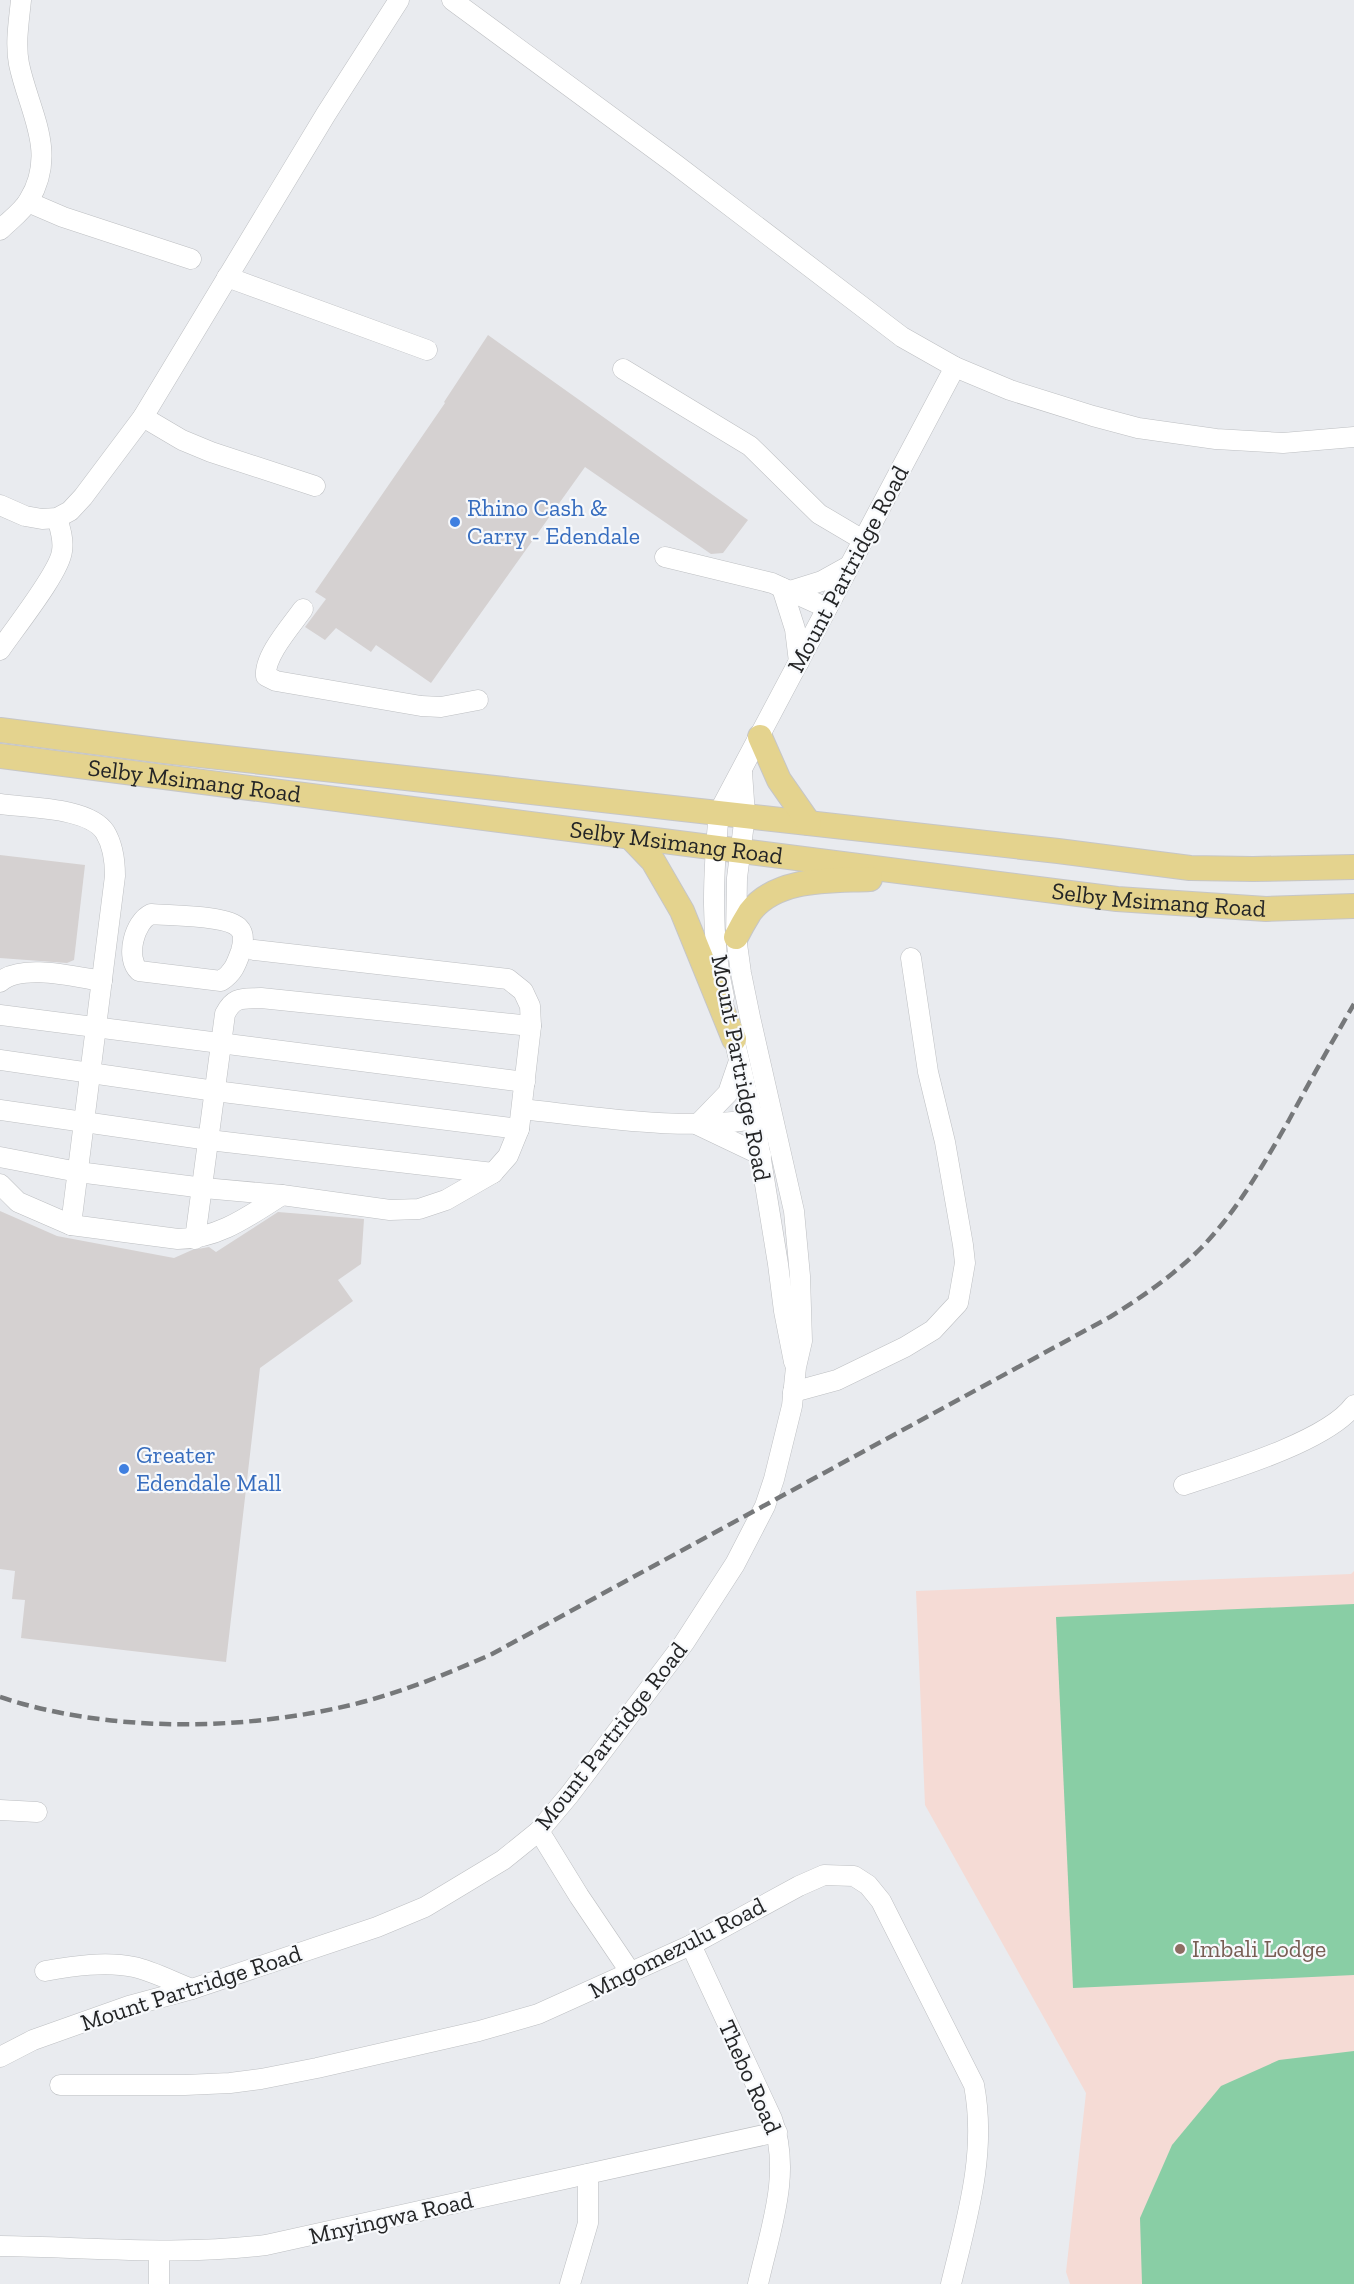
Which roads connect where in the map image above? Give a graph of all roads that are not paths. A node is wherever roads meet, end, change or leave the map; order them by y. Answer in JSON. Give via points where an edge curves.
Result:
{"nodes":[{"id":1,"x":21,"y":0,"type":"edge"},
{"id":2,"x":399,"y":0,"type":"edge"},
{"id":3,"x":453,"y":0,"type":"edge"},
{"id":4,"x":28,"y":202,"type":"junction"},
{"id":5,"x":0,"y":230,"type":"edge"},
{"id":6,"x":191,"y":259,"type":"dead end"},
{"id":7,"x":227,"y":277,"type":"junction"},
{"id":8,"x":427,"y":350,"type":"dead end"},
{"id":9,"x":956,"y":367,"type":"junction"},
{"id":10,"x":623,"y":369,"type":"dead end"},
{"id":11,"x":143,"y":417,"type":"junction"},
{"id":12,"x":1354,"y":437,"type":"edge"},
{"id":13,"x":315,"y":486,"type":"dead end"},
{"id":14,"x":0,"y":505,"type":"edge"},
{"id":15,"x":57,"y":518,"type":"junction"},
{"id":16,"x":863,"y":540,"type":"junction"},
{"id":17,"x":665,"y":557,"type":"dead end"},
{"id":18,"x":849,"y":566,"type":"junction"},
{"id":19,"x":786,"y":590,"type":"junction"},
{"id":20,"x":827,"y":608,"type":"junction"},
{"id":21,"x":303,"y":609,"type":"dead end"},
{"id":22,"x":0,"y":650,"type":"edge"},
{"id":23,"x":799,"y":662,"type":"junction"},
{"id":24,"x":478,"y":700,"type":"dead end"},
{"id":25,"x":0,"y":730,"type":"edge"},
{"id":26,"x":760,"y":737,"type":"junction"},
{"id":27,"x":0,"y":756,"type":"edge"},
{"id":28,"x":742,"y":772,"type":"junction"},
{"id":29,"x":0,"y":804,"type":"edge"},
{"id":30,"x":719,"y":812,"type":"junction"},
{"id":31,"x":745,"y":815,"type":"junction"},
{"id":32,"x":809,"y":823,"type":"junction"},
{"id":33,"x":631,"y":838,"type":"junction"},
{"id":34,"x":716,"y":847,"type":"junction"},
{"id":35,"x":741,"y":850,"type":"junction"},
{"id":36,"x":1354,"y":867,"type":"edge"},
{"id":37,"x":920,"y":876,"type":"junction"},
{"id":38,"x":1354,"y":906,"type":"edge"},
{"id":39,"x":736,"y":937,"type":"junction"},
{"id":40,"x":254,"y":950,"type":"dead end"},
{"id":41,"x":911,"y":958,"type":"dead end"},
{"id":42,"x":102,"y":981,"type":"junction"},
{"id":43,"x":221,"y":981,"type":"junction"},
{"id":44,"x":0,"y":982,"type":"edge"},
{"id":45,"x":230,"y":1005,"type":"junction"},
{"id":46,"x":0,"y":1015,"type":"edge"},
{"id":47,"x":96,"y":1025,"type":"junction"},
{"id":48,"x":531,"y":1026,"type":"junction"},
{"id":49,"x":220,"y":1042,"type":"junction"},
{"id":50,"x":737,"y":1050,"type":"junction"},
{"id":51,"x":0,"y":1060,"type":"edge"},
{"id":52,"x":90,"y":1074,"type":"junction"},
{"id":53,"x":525,"y":1082,"type":"junction"},
{"id":54,"x":215,"y":1091,"type":"junction"},
{"id":55,"x":522,"y":1109,"type":"junction"},
{"id":56,"x":0,"y":1110,"type":"edge"},
{"id":57,"x":773,"y":1115,"type":"junction"},
{"id":58,"x":754,"y":1119,"type":"junction"},
{"id":59,"x":84,"y":1123,"type":"junction"},
{"id":60,"x":696,"y":1123,"type":"junction"},
{"id":61,"x":519,"y":1129,"type":"junction"},
{"id":62,"x":209,"y":1140,"type":"junction"},
{"id":63,"x":761,"y":1155,"type":"junction"},
{"id":64,"x":0,"y":1157,"type":"edge"},
{"id":65,"x":78,"y":1172,"type":"junction"},
{"id":66,"x":493,"y":1173,"type":"junction"},
{"id":67,"x":0,"y":1184,"type":"edge"},
{"id":68,"x":204,"y":1188,"type":"junction"},
{"id":69,"x":282,"y":1195,"type":"junction"},
{"id":70,"x":71,"y":1226,"type":"junction"},
{"id":71,"x":195,"y":1239,"type":"junction"},
{"id":72,"x":796,"y":1367,"type":"junction"},
{"id":73,"x":793,"y":1392,"type":"junction"},
{"id":74,"x":1354,"y":1405,"type":"edge"},
{"id":75,"x":1184,"y":1485,"type":"dead end"},
{"id":76,"x":0,"y":1810,"type":"edge"},
{"id":77,"x":37,"y":1812,"type":"dead end"},
{"id":78,"x":539,"y":1831,"type":"junction"},
{"id":79,"x":691,"y":1945,"type":"junction"},
{"id":80,"x":45,"y":1971,"type":"dead end"},
{"id":81,"x":631,"y":1973,"type":"junction"},
{"id":82,"x":192,"y":1989,"type":"junction"},
{"id":83,"x":0,"y":2056,"type":"edge"},
{"id":84,"x":60,"y":2085,"type":"dead end"},
{"id":85,"x":777,"y":2132,"type":"junction"},
{"id":86,"x":588,"y":2174,"type":"junction"},
{"id":87,"x":0,"y":2246,"type":"edge"},
{"id":88,"x":159,"y":2252,"type":"junction"},
{"id":89,"x":159,"y":2284,"type":"edge"},
{"id":90,"x":570,"y":2284,"type":"edge"},
{"id":91,"x":758,"y":2284,"type":"edge"},
{"id":92,"x":951,"y":2284,"type":"edge"}],
"edges":[{"from":1,"to":4,"type":"street","via":[[19,62],[42,144],[42,164]]},
{"from":2,"to":7,"type":"street"},
{"from":3,"to":9,"type":"street","via":[[902,337]]},
{"from":4,"to":5,"type":"street"},
{"from":4,"to":6,"type":"street"},
{"from":7,"to":8,"type":"street"},
{"from":7,"to":11,"type":"street"},
{"from":9,"to":12,"type":"street","via":[[1010,390],[1138,428],[1283,443]]},
{"from":9,"to":16,"type":"street","name":"Mount Partridge Road"},
{"from":10,"to":16,"type":"street","via":[[741,440],[819,514]]},
{"from":11,"to":13,"type":"street","via":[[211,452]]},
{"from":11,"to":15,"type":"street","via":[[83,497]]},
{"from":14,"to":15,"type":"street","via":[[25,516]]},
{"from":15,"to":22,"type":"street","via":[[62,552],[55,570]]},
{"from":16,"to":18,"type":"street","name":"Mount Partridge Road"},
{"from":17,"to":19,"type":"street","via":[[750,577]]},
{"from":18,"to":19,"type":"street","via":[[822,581]]},
{"from":18,"to":20,"type":"street","name":"Mount Partridge Road"},
{"from":19,"to":20,"type":"street"},
{"from":19,"to":23,"type":"street"},
{"from":20,"to":23,"type":"street","name":"Mount Partridge Road"},
{"from":21,"to":24,"type":"street","via":[[270,656],[266,676],[276,681],[421,706],[441,707]]},
{"from":23,"to":26,"type":"street","name":"Mount Partridge Road"},
{"from":25,"to":30,"type":"main road","name":"Selby Msimang Road"},
{"from":26,"to":28,"type":"street","name":"Mount Partridge Road"},
{"from":26,"to":32,"type":"main road","via":[[779,780]]},
{"from":27,"to":33,"type":"main road","name":"Selby Msimang Road"},
{"from":28,"to":30,"type":"street","name":"Mount Partridge Road"},
{"from":28,"to":31,"type":"street","name":"Mount Partridge Road"},
{"from":29,"to":42,"type":"street","via":[[74,813],[92,820],[104,831],[112,848],[116,876]]},
{"from":30,"to":31,"type":"main road","name":"Selby Msimang Road"},
{"from":30,"to":34,"type":"street","name":"Mount Partridge Road"},
{"from":31,"to":32,"type":"main road","name":"Selby Msimang Road"},
{"from":31,"to":35,"type":"street","name":"Mount Partridge Road"},
{"from":32,"to":36,"type":"main road","name":"Selby Msimang Road","via":[[1190,868]]},
{"from":33,"to":34,"type":"main road","name":"Selby Msimang Road"},
{"from":33,"to":50,"type":"main road","via":[[653,861],[682,911]]},
{"from":34,"to":35,"type":"main road","name":"Selby Msimang Road"},
{"from":34,"to":50,"type":"street","name":"Mount Partridge Road","via":[[715,935]]},
{"from":35,"to":37,"type":"main road","name":"Selby Msimang Road"},
{"from":35,"to":39,"type":"street","name":"Mount Partridge Road"},
{"from":37,"to":38,"type":"main road","name":"Selby Msimang Road","via":[[1210,907]]},
{"from":37,"to":39,"type":"main road","via":[[811,882],[788,887],[762,900]]},
{"from":39,"to":57,"type":"street","name":"Mount Partridge Road"},
{"from":40,"to":48,"type":"street","via":[[508,979],[523,991],[530,1006]]},
{"from":41,"to":73,"type":"street","via":[[928,1072],[963,1245],[965,1263],[958,1303],[933,1330],[905,1347],[837,1380]]},
{"from":42,"to":44,"type":"street","via":[[28,972]]},
{"from":42,"to":47,"type":"street"},
{"from":43,"to":43,"type":"street","via":[[139,971],[132,960],[137,926],[151,914],[225,921],[239,928],[243,944],[235,968]]},
{"from":43,"to":45,"type":"street"},
{"from":45,"to":48,"type":"street","via":[[238,999],[261,998]]},
{"from":45,"to":49,"type":"street"},
{"from":46,"to":47,"type":"street"},
{"from":47,"to":49,"type":"street"},
{"from":47,"to":52,"type":"street"},
{"from":48,"to":53,"type":"street"},
{"from":49,"to":53,"type":"street"},
{"from":49,"to":54,"type":"street"},
{"from":50,"to":58,"type":"street","name":"Mount Partridge Road"},
{"from":50,"to":60,"type":"street","via":[[728,1093]]},
{"from":51,"to":52,"type":"street"},
{"from":52,"to":54,"type":"street"},
{"from":52,"to":59,"type":"street"},
{"from":53,"to":55,"type":"street"},
{"from":54,"to":61,"type":"street"},
{"from":54,"to":62,"type":"street"},
{"from":55,"to":60,"type":"street"},
{"from":55,"to":61,"type":"street"},
{"from":56,"to":59,"type":"street"},
{"from":57,"to":58,"type":"street"},
{"from":57,"to":72,"type":"street","name":"Mount Partridge Road","via":[[798,1244],[802,1341]]},
{"from":58,"to":60,"type":"street"},
{"from":58,"to":63,"type":"street","name":"Mount Partridge Road"},
{"from":59,"to":62,"type":"street"},
{"from":59,"to":65,"type":"street"},
{"from":60,"to":63,"type":"street"},
{"from":61,"to":66,"type":"street","via":[[508,1156]]},
{"from":62,"to":66,"type":"street"},
{"from":62,"to":68,"type":"street"},
{"from":63,"to":72,"type":"street","name":"Mount Partridge Road"},
{"from":64,"to":65,"type":"street"},
{"from":65,"to":68,"type":"street"},
{"from":65,"to":70,"type":"street"},
{"from":66,"to":69,"type":"street","via":[[446,1200],[419,1209],[390,1210]]},
{"from":67,"to":70,"type":"street","via":[[18,1202]]},
{"from":68,"to":69,"type":"street"},
{"from":68,"to":71,"type":"street"},
{"from":69,"to":71,"type":"street","via":[[231,1227]]},
{"from":70,"to":71,"type":"street"},
{"from":72,"to":73,"type":"street","name":"Mount Partridge Road"},
{"from":73,"to":78,"type":"street","name":"Mount Partridge Road","via":[[783,1448],[765,1506],[735,1564],[684,1643]]},
{"from":74,"to":75,"type":"street","via":[[1327,1427],[1291,1446]]},
{"from":76,"to":77,"type":"street"},
{"from":78,"to":81,"type":"street"},
{"from":78,"to":82,"type":"street","name":"Mount Partridge Road","via":[[503,1860],[425,1906],[377,1927]]},
{"from":79,"to":81,"type":"street","name":"Mngomezulu Road"},
{"from":79,"to":85,"type":"street","name":"Thebo Road"},
{"from":79,"to":92,"type":"street","name":"Mngomezulu Road","via":[[824,1875],[854,1876],[881,1901],[974,2085],[979,2109],[973,2191]]},
{"from":80,"to":82,"type":"street","via":[[70,1966],[136,1967]]},
{"from":81,"to":84,"type":"street","name":"Mngomezulu Road","via":[[537,2014],[479,2031],[261,2079],[185,2085]]},
{"from":82,"to":83,"type":"street","name":"Mount Partridge Road","via":[[118,2010]]},
{"from":85,"to":86,"type":"street","name":"Mnyingwa Road"},
{"from":85,"to":91,"type":"street","name":"Thebo Road","via":[[781,2170]]},
{"from":86,"to":88,"type":"street","name":"Mnyingwa Road","via":[[266,2245]]},
{"from":86,"to":90,"type":"street","via":[[588,2223]]},
{"from":87,"to":88,"type":"street","name":"Mnyingwa Road"},
{"from":88,"to":89,"type":"street"}]}
